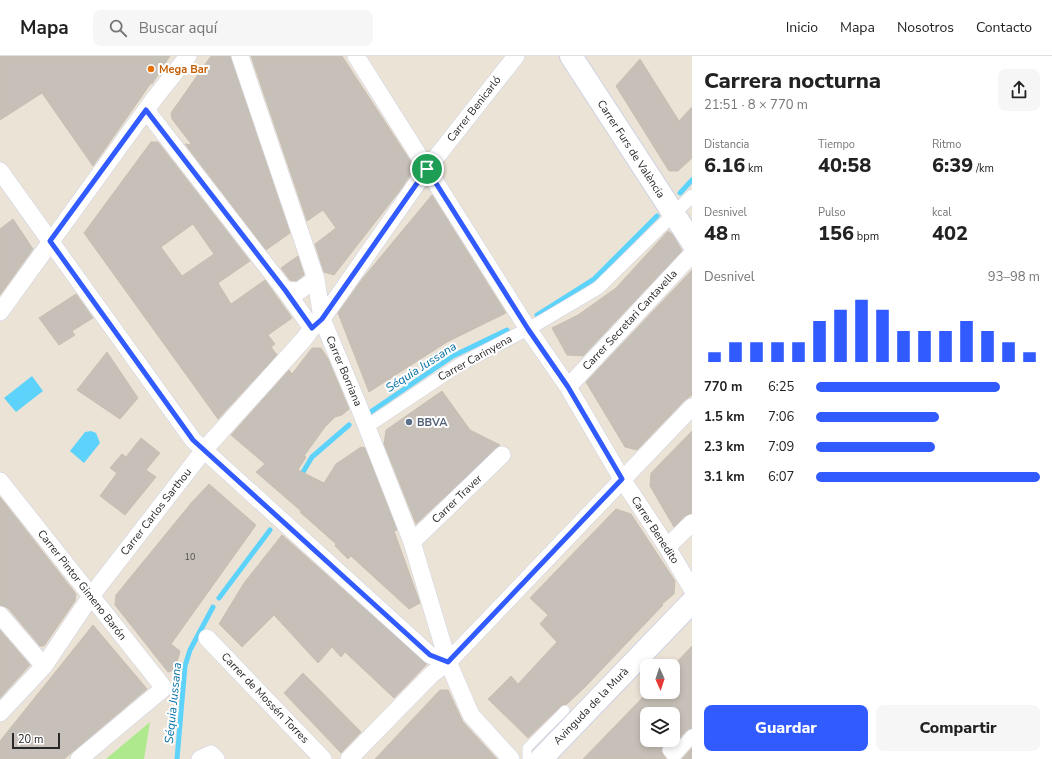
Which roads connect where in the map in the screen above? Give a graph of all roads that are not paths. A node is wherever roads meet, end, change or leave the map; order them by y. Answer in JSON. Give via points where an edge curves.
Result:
{"nodes":[{"id":1,"x":188,"y":56,"type":"edge"},
{"id":2,"x":240,"y":56,"type":"edge"},
{"id":3,"x":356,"y":56,"type":"edge"},
{"id":4,"x":516,"y":56,"type":"edge"},
{"id":5,"x":571,"y":56,"type":"edge"},
{"id":6,"x":146,"y":110,"type":"junction"},
{"id":7,"x":427,"y":169,"type":"junction"},
{"id":8,"x":0,"y":171,"type":"edge"},
{"id":9,"x":692,"y":196,"type":"edge"},
{"id":10,"x":673,"y":214,"type":"junction"},
{"id":11,"x":50,"y":241,"type":"junction"},
{"id":12,"x":692,"y":242,"type":"edge"},
{"id":13,"x":692,"y":254,"type":"edge"},
{"id":14,"x":316,"y":279,"type":"junction"},
{"id":15,"x":285,"y":290,"type":"junction"},
{"id":16,"x":0,"y":312,"type":"edge"},
{"id":17,"x":317,"y":323,"type":"junction"},
{"id":18,"x":528,"y":329,"type":"junction"},
{"id":19,"x":568,"y":387,"type":"junction"},
{"id":20,"x":692,"y":407,"type":"edge"},
{"id":21,"x":366,"y":427,"type":"junction"},
{"id":22,"x":204,"y":450,"type":"junction"},
{"id":23,"x":502,"y":455,"type":"dead end"},
{"id":24,"x":622,"y":479,"type":"junction"},
{"id":25,"x":0,"y":481,"type":"edge"},
{"id":26,"x":692,"y":522,"type":"edge"},
{"id":27,"x":412,"y":542,"type":"junction"},
{"id":28,"x":667,"y":547,"type":"junction"},
{"id":29,"x":692,"y":589,"type":"edge"},
{"id":30,"x":90,"y":596,"type":"junction"},
{"id":31,"x":692,"y":602,"type":"edge"},
{"id":32,"x":0,"y":616,"type":"edge"},
{"id":33,"x":207,"y":638,"type":"dead end"},
{"id":34,"x":448,"y":662,"type":"junction"},
{"id":35,"x":44,"y":666,"type":"junction"},
{"id":36,"x":565,"y":710,"type":"dead end"},
{"id":37,"x":0,"y":713,"type":"edge"},
{"id":38,"x":692,"y":736,"type":"edge"},
{"id":39,"x":669,"y":750,"type":"dead end"},
{"id":40,"x":80,"y":759,"type":"edge"},
{"id":41,"x":200,"y":759,"type":"edge"},
{"id":42,"x":216,"y":759,"type":"edge"},
{"id":43,"x":323,"y":759,"type":"edge"},
{"id":44,"x":349,"y":759,"type":"edge"},
{"id":45,"x":511,"y":759,"type":"edge"},
{"id":46,"x":527,"y":759,"type":"edge"},
{"id":47,"x":541,"y":759,"type":"edge"}],
"edges":[{"from":1,"to":6,"type":"street"},
{"from":2,"to":14,"type":"street","name":"Carrer Borriana"},
{"from":3,"to":7,"type":"street","name":"Carrer Benedito"},
{"from":4,"to":7,"type":"street","name":"Carrer Benicarló"},
{"from":5,"to":10,"type":"street","name":"Carrer Furs de València"},
{"from":6,"to":11,"type":"street"},
{"from":6,"to":15,"type":"street"},
{"from":7,"to":17,"type":"street","name":"Carrer Benicarló"},
{"from":7,"to":18,"type":"street","name":"Carrer Benedito"},
{"from":8,"to":11,"type":"street"},
{"from":9,"to":10,"type":"street","name":"Carrer Carinyena"},
{"from":10,"to":12,"type":"street","name":"Carrer Furs de València"},
{"from":10,"to":18,"type":"street","name":"Carrer Carinyena","via":[[598,288]]},
{"from":11,"to":16,"type":"street"},
{"from":11,"to":22,"type":"street","via":[[193,440]]},
{"from":13,"to":19,"type":"street","name":"Carrer Secretari Cantavella"},
{"from":14,"to":15,"type":"street","via":[[299,292]]},
{"from":14,"to":17,"type":"street","name":"Carrer Borriana"},
{"from":15,"to":17,"type":"street"},
{"from":17,"to":21,"type":"street","name":"Carrer Borriana"},
{"from":17,"to":22,"type":"street","name":"Carrer Carlos Sarthou"},
{"from":18,"to":19,"type":"street","name":"Carrer Benedito"},
{"from":18,"to":21,"type":"street","name":"Carrer Carinyena","via":[[459,365]]},
{"from":19,"to":24,"type":"street","name":"Carrer Benedito"},
{"from":20,"to":24,"type":"street"},
{"from":21,"to":27,"type":"street","name":"Carrer Borriana"},
{"from":22,"to":30,"type":"street","name":"Carrer Carlos Sarthou"},
{"from":22,"to":34,"type":"street","via":[[430,655]]},
{"from":23,"to":27,"type":"street","name":"Carrer Traver"},
{"from":24,"to":28,"type":"street","name":"Carrer Benedito"},
{"from":24,"to":34,"type":"street"},
{"from":25,"to":30,"type":"street","name":"Carrer Pintor Gimeno Barón"},
{"from":26,"to":28,"type":"street"},
{"from":27,"to":34,"type":"street","name":"Carrer Borriana"},
{"from":28,"to":29,"type":"street","name":"Carrer Benedito"},
{"from":30,"to":35,"type":"street","name":"Carrer Carlos Sarthou"},
{"from":30,"to":40,"type":"street","name":"Carrer Pintor Gimeno Barón","via":[[164,688]]},
{"from":31,"to":47,"type":"street","name":"Avinguda de la Murà"},
{"from":32,"to":35,"type":"street"},
{"from":33,"to":43,"type":"street","name":"Carrer de Mossén Torres"},
{"from":34,"to":44,"type":"street","via":[[431,675]]},
{"from":34,"to":45,"type":"street","name":"Carrer Borriana","via":[[471,715]]},
{"from":35,"to":37,"type":"street","name":"Carrer Carlos Sarthou"},
{"from":36,"to":46,"type":"lane","via":[[528,748]]},
{"from":38,"to":39,"type":"street","via":[[674,756]]},
{"from":41,"to":42,"type":"street","via":[[211,754]]}]}
